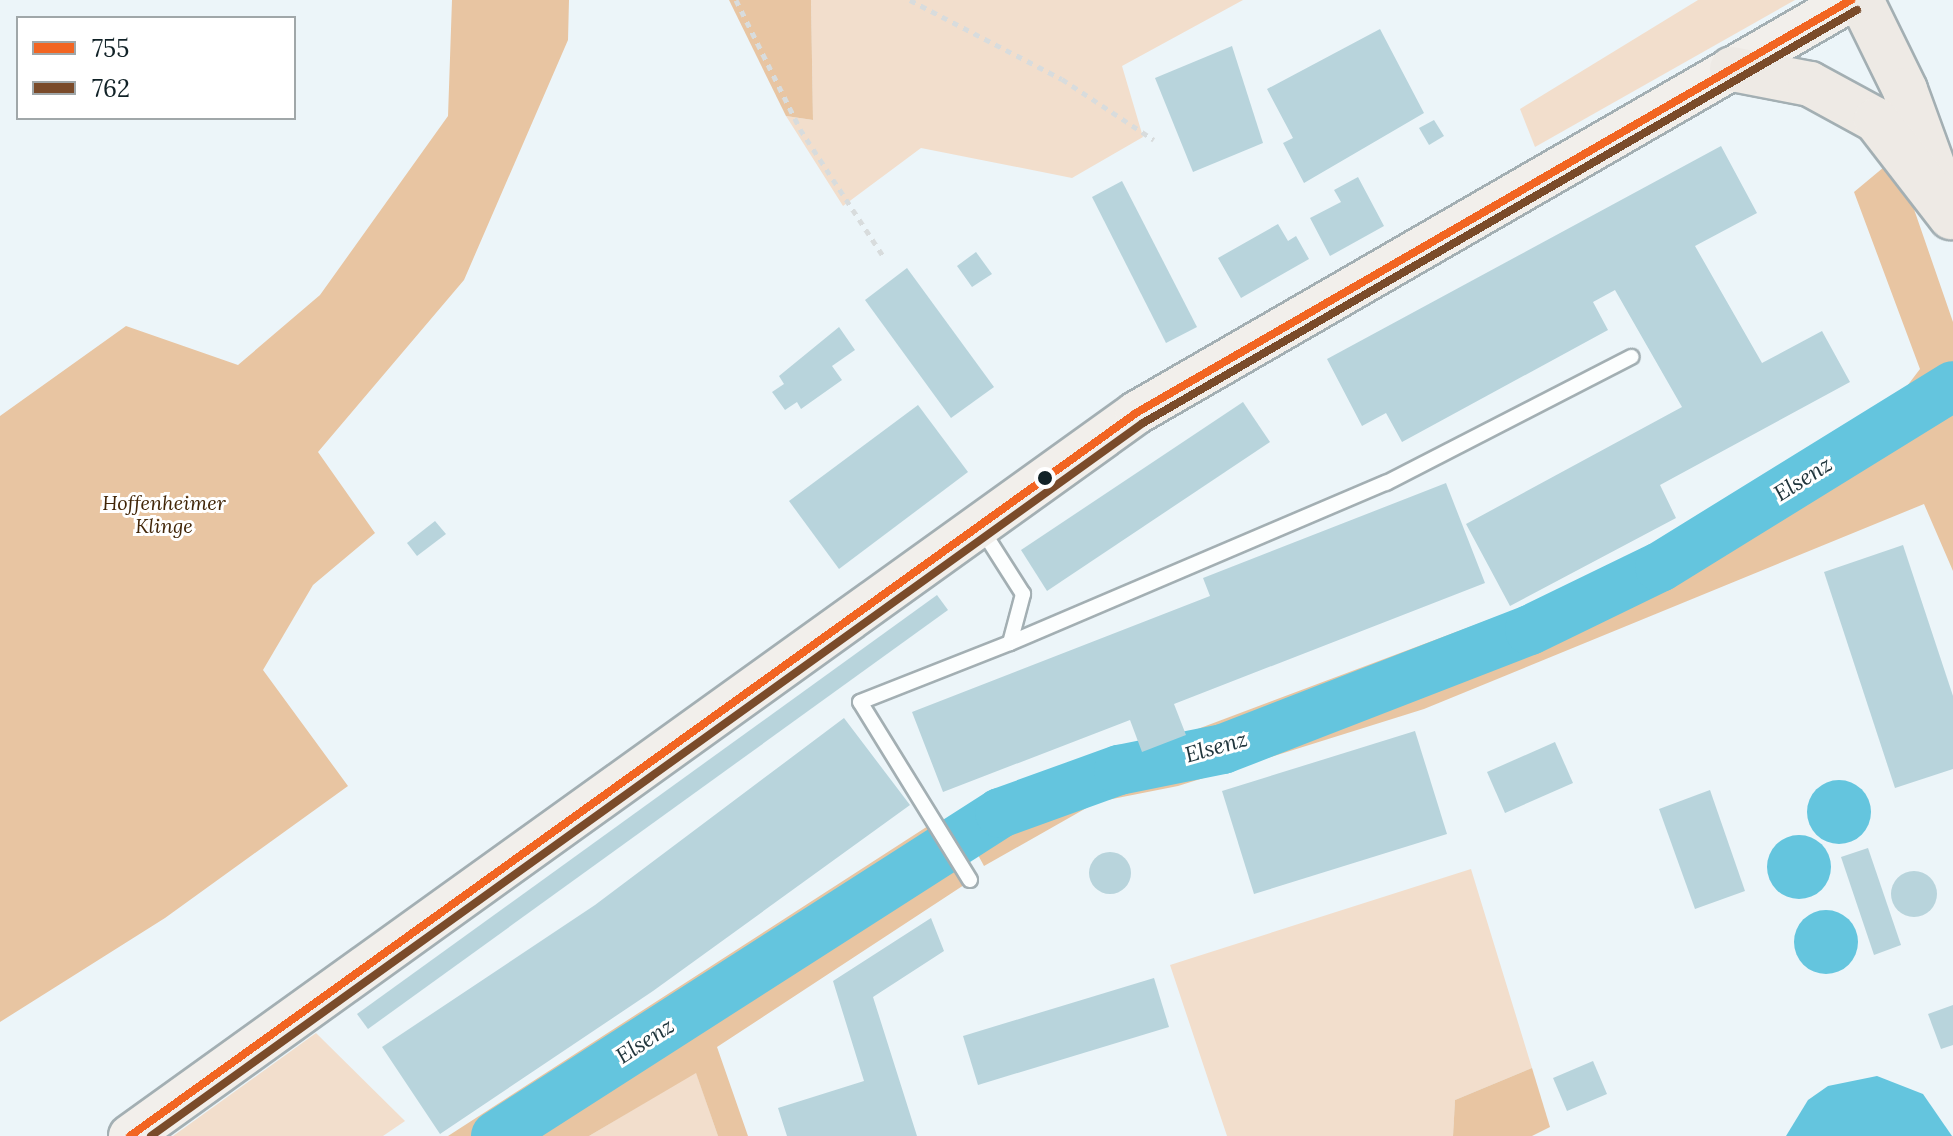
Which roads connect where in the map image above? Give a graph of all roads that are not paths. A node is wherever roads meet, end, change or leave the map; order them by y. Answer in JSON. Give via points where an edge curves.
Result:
{"nodes":[{"id":1,"x":1851,"y":0,"type":"edge"},
{"id":2,"x":1861,"y":0,"type":"edge"},
{"id":3,"x":1732,"y":69,"type":"junction"},
{"id":4,"x":1952,"y":220,"type":"edge"},
{"id":5,"x":1631,"y":357,"type":"dead end"},
{"id":6,"x":980,"y":525,"type":"junction"},
{"id":7,"x":1010,"y":643,"type":"junction"},
{"id":8,"x":970,"y":880,"type":"dead end"},
{"id":9,"x":130,"y":1136,"type":"edge"}],
"edges":[{"from":1,"to":3,"type":"main road"},
{"from":2,"to":4,"type":"highway","via":[[1905,90]]},
{"from":3,"to":4,"type":"highway","via":[[1810,84],[1876,120]]},
{"from":3,"to":6,"type":"main road","via":[[1244,345]]},
{"from":5,"to":7,"type":"lane","via":[[1386,483]]},
{"from":6,"to":7,"type":"lane","via":[[1023,594]]},
{"from":6,"to":9,"type":"main road"},
{"from":7,"to":8,"type":"lane","via":[[860,702]]}]}
